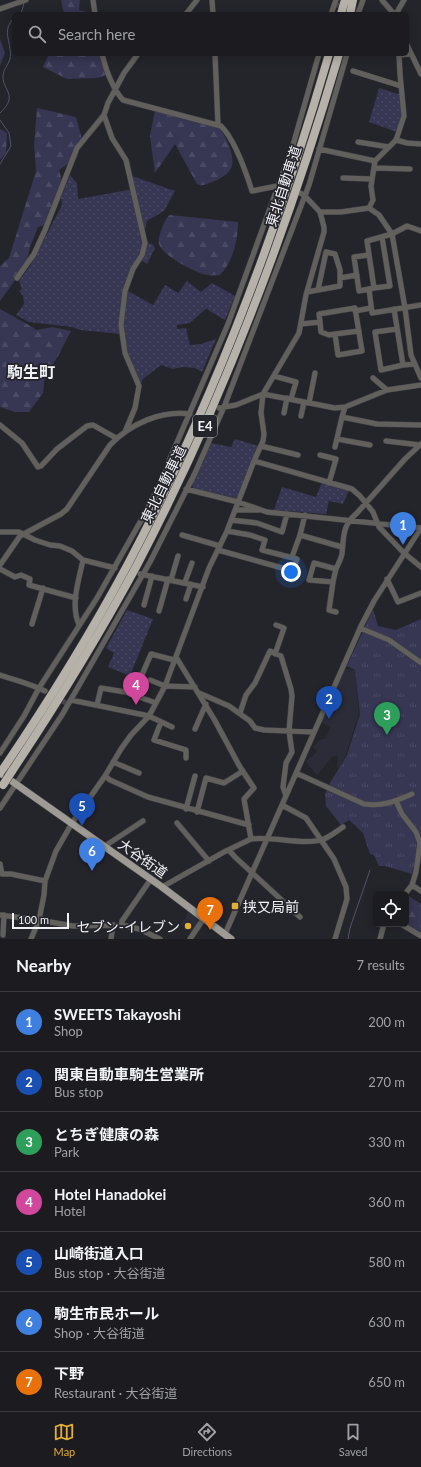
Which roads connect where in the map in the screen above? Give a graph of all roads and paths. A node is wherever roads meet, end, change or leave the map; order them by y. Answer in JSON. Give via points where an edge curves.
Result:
{"nodes":[{"id":1,"x":93,"y":0,"type":"edge"},
{"id":2,"x":197,"y":0,"type":"edge"},
{"id":3,"x":212,"y":0,"type":"edge"},
{"id":4,"x":353,"y":0,"type":"edge"},
{"id":5,"x":362,"y":0,"type":"edge"},
{"id":6,"x":382,"y":0,"type":"edge"},
{"id":7,"x":404,"y":0,"type":"edge"},
{"id":8,"x":24,"y":1,"type":"edge"},
{"id":9,"x":338,"y":2,"type":"edge"},
{"id":10,"x":0,"y":8,"type":"edge"},
{"id":11,"x":95,"y":12,"type":"edge"},
{"id":12,"x":188,"y":12,"type":"edge"},
{"id":13,"x":213,"y":12,"type":"edge"},
{"id":14,"x":332,"y":12,"type":"edge"},
{"id":15,"x":340,"y":12,"type":"edge"},
{"id":16,"x":356,"y":12,"type":"edge"},
{"id":17,"x":393,"y":12,"type":"edge"},
{"id":18,"x":396,"y":12,"type":"edge"},
{"id":19,"x":409,"y":50,"type":"edge"},
{"id":20,"x":411,"y":54,"type":"joint"},
{"id":21,"x":103,"y":56,"type":"edge"},
{"id":22,"x":137,"y":56,"type":"edge"},
{"id":23,"x":215,"y":56,"type":"edge"},
{"id":24,"x":318,"y":56,"type":"edge"},
{"id":25,"x":328,"y":56,"type":"edge"},
{"id":26,"x":338,"y":56,"type":"edge"},
{"id":27,"x":346,"y":56,"type":"edge"},
{"id":28,"x":399,"y":56,"type":"edge"},
{"id":29,"x":420,"y":68,"type":"edge"},
{"id":30,"x":353,"y":71,"type":"dead end"},
{"id":31,"x":421,"y":74,"type":"edge"},
{"id":32,"x":401,"y":86,"type":"junction"},
{"id":33,"x":116,"y":90,"type":"junction"},
{"id":34,"x":104,"y":114,"type":"junction"},
{"id":35,"x":218,"y":125,"type":"junction"},
{"id":36,"x":396,"y":140,"type":"junction"},
{"id":37,"x":358,"y":142,"type":"dead end"},
{"id":38,"x":421,"y":144,"type":"edge"},
{"id":39,"x":389,"y":147,"type":"junction"},
{"id":40,"x":319,"y":149,"type":"junction"},
{"id":41,"x":375,"y":161,"type":"junction"},
{"id":42,"x":374,"y":168,"type":"junction"},
{"id":43,"x":410,"y":169,"type":"dead end"},
{"id":44,"x":342,"y":178,"type":"dead end"},
{"id":45,"x":372,"y":179,"type":"junction"},
{"id":46,"x":280,"y":187,"type":"junction"},
{"id":47,"x":302,"y":194,"type":"junction"},
{"id":48,"x":369,"y":208,"type":"junction"},
{"id":49,"x":320,"y":212,"type":"junction"},
{"id":50,"x":421,"y":231,"type":"edge"},
{"id":51,"x":392,"y":234,"type":"junction"},
{"id":52,"x":382,"y":237,"type":"junction"},
{"id":53,"x":369,"y":255,"type":"junction"},
{"id":54,"x":357,"y":275,"type":"junction"},
{"id":55,"x":16,"y":278,"type":"dead end"},
{"id":56,"x":340,"y":278,"type":"junction"},
{"id":57,"x":372,"y":289,"type":"junction"},
{"id":58,"x":318,"y":290,"type":"junction"},
{"id":59,"x":307,"y":292,"type":"junction"},
{"id":60,"x":421,"y":305,"type":"edge"},
{"id":61,"x":371,"y":308,"type":"junction"},
{"id":62,"x":405,"y":308,"type":"junction"},
{"id":63,"x":394,"y":309,"type":"junction"},
{"id":64,"x":355,"y":311,"type":"junction"},
{"id":65,"x":320,"y":322,"type":"junction"},
{"id":66,"x":301,"y":324,"type":"junction"},
{"id":67,"x":397,"y":329,"type":"junction"},
{"id":68,"x":359,"y":331,"type":"junction"},
{"id":69,"x":335,"y":334,"type":"junction"},
{"id":70,"x":415,"y":364,"type":"junction"},
{"id":71,"x":403,"y":365,"type":"junction"},
{"id":72,"x":315,"y":373,"type":"dead end"},
{"id":73,"x":274,"y":376,"type":"junction"},
{"id":74,"x":373,"y":378,"type":"dead end"},
{"id":75,"x":421,"y":378,"type":"edge"},
{"id":76,"x":421,"y":385,"type":"edge"},
{"id":77,"x":387,"y":390,"type":"junction"},
{"id":78,"x":263,"y":394,"type":"junction"},
{"id":79,"x":289,"y":399,"type":"junction"},
{"id":80,"x":307,"y":402,"type":"junction"},
{"id":81,"x":222,"y":407,"type":"junction"},
{"id":82,"x":345,"y":407,"type":"junction"},
{"id":83,"x":284,"y":413,"type":"dead end"},
{"id":84,"x":190,"y":414,"type":"junction"},
{"id":85,"x":301,"y":416,"type":"dead end"},
{"id":86,"x":342,"y":417,"type":"junction"},
{"id":87,"x":0,"y":425,"type":"edge"},
{"id":88,"x":421,"y":425,"type":"edge"},
{"id":89,"x":125,"y":432,"type":"junction"},
{"id":90,"x":116,"y":438,"type":"junction"},
{"id":91,"x":337,"y":439,"type":"junction"},
{"id":92,"x":386,"y":441,"type":"dead end"},
{"id":93,"x":421,"y":444,"type":"edge"},
{"id":94,"x":370,"y":445,"type":"dead end"},
{"id":95,"x":261,"y":446,"type":"junction"},
{"id":96,"x":335,"y":447,"type":"dead end"},
{"id":97,"x":298,"y":455,"type":"dead end"},
{"id":98,"x":320,"y":455,"type":"dead end"},
{"id":99,"x":254,"y":461,"type":"junction"},
{"id":100,"x":329,"y":483,"type":"junction"},
{"id":101,"x":186,"y":489,"type":"junction"},
{"id":102,"x":238,"y":502,"type":"junction"},
{"id":103,"x":366,"y":504,"type":"junction"},
{"id":104,"x":235,"y":510,"type":"junction"},
{"id":105,"x":263,"y":510,"type":"junction"},
{"id":106,"x":287,"y":514,"type":"junction"},
{"id":107,"x":306,"y":515,"type":"junction"},
{"id":108,"x":231,"y":520,"type":"junction"},
{"id":109,"x":348,"y":521,"type":"junction"},
{"id":110,"x":378,"y":524,"type":"junction"},
{"id":111,"x":421,"y":528,"type":"edge"},
{"id":112,"x":227,"y":531,"type":"junction"},
{"id":113,"x":0,"y":532,"type":"edge"},
{"id":114,"x":23,"y":534,"type":"junction"},
{"id":115,"x":182,"y":535,"type":"dead end"},
{"id":116,"x":300,"y":535,"type":"junction"},
{"id":117,"x":342,"y":547,"type":"junction"},
{"id":118,"x":219,"y":548,"type":"junction"},
{"id":119,"x":404,"y":553,"type":"junction"},
{"id":120,"x":178,"y":556,"type":"dead end"},
{"id":121,"x":292,"y":557,"type":"junction"},
{"id":122,"x":83,"y":560,"type":"junction"},
{"id":123,"x":192,"y":563,"type":"dead end"},
{"id":124,"x":0,"y":565,"type":"edge"},
{"id":125,"x":421,"y":567,"type":"edge"},
{"id":126,"x":115,"y":568,"type":"junction"},
{"id":127,"x":0,"y":569,"type":"edge"},
{"id":128,"x":336,"y":569,"type":"junction"},
{"id":129,"x":141,"y":574,"type":"junction"},
{"id":130,"x":152,"y":576,"type":"junction"},
{"id":131,"x":169,"y":579,"type":"junction"},
{"id":132,"x":387,"y":579,"type":"junction"},
{"id":133,"x":185,"y":582,"type":"junction"},
{"id":134,"x":333,"y":582,"type":"junction"},
{"id":135,"x":191,"y":584,"type":"junction"},
{"id":136,"x":203,"y":587,"type":"junction"},
{"id":137,"x":43,"y":588,"type":"junction"},
{"id":138,"x":421,"y":593,"type":"edge"},
{"id":139,"x":76,"y":598,"type":"junction"},
{"id":140,"x":186,"y":599,"type":"dead end"},
{"id":141,"x":144,"y":605,"type":"dead end"},
{"id":142,"x":159,"y":611,"type":"dead end"},
{"id":143,"x":336,"y":612,"type":"dead end"},
{"id":144,"x":32,"y":624,"type":"dead end"},
{"id":145,"x":79,"y":624,"type":"junction"},
{"id":146,"x":276,"y":625,"type":"dead end"},
{"id":147,"x":360,"y":628,"type":"junction"},
{"id":148,"x":275,"y":654,"type":"junction"},
{"id":149,"x":175,"y":659,"type":"junction"},
{"id":150,"x":420,"y":662,"type":"dead end"},
{"id":151,"x":0,"y":675,"type":"edge"},
{"id":152,"x":141,"y":677,"type":"dead end"},
{"id":153,"x":150,"y":680,"type":"dead end"},
{"id":154,"x":165,"y":686,"type":"junction"},
{"id":155,"x":195,"y":687,"type":"junction"},
{"id":156,"x":39,"y":688,"type":"junction"},
{"id":157,"x":45,"y":691,"type":"dead end"},
{"id":158,"x":199,"y":693,"type":"junction"},
{"id":159,"x":68,"y":702,"type":"junction"},
{"id":160,"x":156,"y":703,"type":"junction"},
{"id":161,"x":206,"y":704,"type":"junction"},
{"id":162,"x":97,"y":706,"type":"junction"},
{"id":163,"x":240,"y":714,"type":"junction"},
{"id":164,"x":149,"y":716,"type":"junction"},
{"id":165,"x":161,"y":722,"type":"junction"},
{"id":166,"x":172,"y":727,"type":"dead end"},
{"id":167,"x":195,"y":729,"type":"dead end"},
{"id":168,"x":288,"y":731,"type":"junction"},
{"id":169,"x":314,"y":732,"type":"junction"},
{"id":170,"x":0,"y":753,"type":"edge"},
{"id":171,"x":186,"y":758,"type":"dead end"},
{"id":172,"x":113,"y":762,"type":"junction"},
{"id":173,"x":2,"y":771,"type":"edge"},
{"id":174,"x":243,"y":771,"type":"junction"},
{"id":175,"x":140,"y":773,"type":"dead end"},
{"id":176,"x":296,"y":773,"type":"junction"},
{"id":177,"x":105,"y":776,"type":"junction"},
{"id":178,"x":195,"y":776,"type":"dead end"},
{"id":179,"x":16,"y":784,"type":"junction"},
{"id":180,"x":1,"y":787,"type":"edge"},
{"id":181,"x":412,"y":794,"type":"dead end"},
{"id":182,"x":286,"y":796,"type":"junction"},
{"id":183,"x":396,"y":801,"type":"junction"},
{"id":184,"x":282,"y":805,"type":"junction"},
{"id":185,"x":0,"y":808,"type":"edge"},
{"id":186,"x":186,"y":809,"type":"junction"},
{"id":187,"x":197,"y":812,"type":"junction"},
{"id":188,"x":143,"y":821,"type":"dead end"},
{"id":189,"x":72,"y":823,"type":"junction"},
{"id":190,"x":177,"y":823,"type":"dead end"},
{"id":191,"x":249,"y":825,"type":"junction"},
{"id":192,"x":343,"y":827,"type":"dead end"},
{"id":193,"x":268,"y":838,"type":"junction"},
{"id":194,"x":251,"y":839,"type":"junction"},
{"id":195,"x":321,"y":839,"type":"junction"},
{"id":196,"x":105,"y":846,"type":"junction"},
{"id":197,"x":229,"y":850,"type":"junction"},
{"id":198,"x":209,"y":861,"type":"junction"},
{"id":199,"x":0,"y":864,"type":"edge"},
{"id":200,"x":252,"y":873,"type":"junction"},
{"id":201,"x":151,"y":879,"type":"junction"},
{"id":202,"x":45,"y":881,"type":"junction"},
{"id":203,"x":412,"y":885,"type":"junction"},
{"id":204,"x":162,"y":887,"type":"junction"},
{"id":205,"x":407,"y":891,"type":"edge"},
{"id":206,"x":421,"y":891,"type":"edge"},
{"id":207,"x":2,"y":915,"type":"edge"},
{"id":208,"x":300,"y":917,"type":"dead end"},
{"id":209,"x":204,"y":918,"type":"junction"},
{"id":210,"x":39,"y":920,"type":"junction"},
{"id":211,"x":113,"y":925,"type":"junction"},
{"id":212,"x":122,"y":925,"type":"junction"},
{"id":213,"x":383,"y":927,"type":"edge"},
{"id":214,"x":406,"y":927,"type":"edge"},
{"id":215,"x":3,"y":935,"type":"dead end"},
{"id":216,"x":421,"y":936,"type":"edge"},
{"id":217,"x":228,"y":937,"type":"edge"},
{"id":218,"x":31,"y":939,"type":"edge"},
{"id":219,"x":111,"y":939,"type":"edge"},
{"id":220,"x":160,"y":939,"type":"edge"},
{"id":221,"x":190,"y":939,"type":"edge"},
{"id":222,"x":335,"y":939,"type":"edge"},
{"id":223,"x":380,"y":939,"type":"edge"}],
"edges":[{"from":1,"to":11,"type":"street"},
{"from":2,"to":12,"type":"street"},
{"from":3,"to":13,"type":"street"},
{"from":4,"to":16,"type":"highway"},
{"from":5,"to":16,"type":"street"},
{"from":6,"to":17,"type":"street"},
{"from":7,"to":18,"type":"street"},
{"from":8,"to":10,"type":"street"},
{"from":9,"to":14,"type":"street"},
{"from":9,"to":15,"type":"highway"},
{"from":19,"to":20,"type":"street"},
{"from":20,"to":29,"type":"street"},
{"from":21,"to":33,"type":"street"},
{"from":22,"to":33,"type":"street"},
{"from":23,"to":35,"type":"street"},
{"from":24,"to":46,"type":"street"},
{"from":25,"to":173,"type":"highway","name":"東北自動車道","number":"E4","via":[[265,255],[223,362],[181,456],[106,603]]},
{"from":26,"to":180,"type":"highway","name":"東北自動車道","number":"E4","bridge":true,"via":[[273,257],[206,423],[162,516],[117,601],[70,682]]},
{"from":27,"to":40,"type":"street"},
{"from":28,"to":32,"type":"street"},
{"from":29,"to":31,"type":"street"},
{"from":30,"to":32,"type":"street"},
{"from":32,"to":36,"type":"street","via":[[404,116]]},
{"from":33,"to":34,"type":"street"},
{"from":33,"to":35,"type":"street","via":[[123,100]]},
{"from":34,"to":55,"type":"street","via":[[77,148],[34,254]]},
{"from":34,"to":89,"type":"street","via":[[112,138],[126,160],[145,243],[125,291],[121,325],[125,352],[139,386],[135,408]]},
{"from":35,"to":46,"type":"street","via":[[227,132],[246,170],[252,191]]},
{"from":36,"to":38,"type":"street"},
{"from":36,"to":39,"type":"street"},
{"from":37,"to":39,"type":"street"},
{"from":39,"to":41,"type":"street"},
{"from":40,"to":41,"type":"street"},
{"from":40,"to":47,"type":"street","via":[[309,185]]},
{"from":41,"to":42,"type":"street"},
{"from":42,"to":43,"type":"street"},
{"from":42,"to":45,"type":"street"},
{"from":44,"to":45,"type":"street"},
{"from":45,"to":48,"type":"street","via":[[373,200]]},
{"from":46,"to":84,"type":"street","via":[[199,399]]},
{"from":47,"to":49,"type":"street"},
{"from":47,"to":81,"type":"street"},
{"from":48,"to":49,"type":"street"},
{"from":48,"to":51,"type":"street","via":[[379,215]]},
{"from":49,"to":59,"type":"street","via":[[324,232]]},
{"from":50,"to":51,"type":"street","via":[[407,226]]},
{"from":51,"to":52,"type":"street"},
{"from":51,"to":62,"type":"street"},
{"from":52,"to":53,"type":"street","via":[[367,241]]},
{"from":52,"to":57,"type":"street","via":[[390,286]]},
{"from":53,"to":54,"type":"street","via":[[354,257]]},
{"from":53,"to":57,"type":"street"},
{"from":54,"to":56,"type":"street"},
{"from":54,"to":57,"type":"street","via":[[359,291]]},
{"from":56,"to":58,"type":"street","via":[[340,286]]},
{"from":56,"to":58,"type":"street","via":[[335,254],[326,252]]},
{"from":57,"to":61,"type":"street"},
{"from":58,"to":59,"type":"street"},
{"from":59,"to":66,"type":"street"},
{"from":60,"to":62,"type":"street"},
{"from":61,"to":63,"type":"street","via":[[372,313]]},
{"from":61,"to":64,"type":"street"},
{"from":62,"to":63,"type":"street"},
{"from":62,"to":70,"type":"street","via":[[411,355]]},
{"from":63,"to":67,"type":"street"},
{"from":64,"to":65,"type":"street","via":[[355,308],[319,314]]},
{"from":64,"to":68,"type":"street"},
{"from":65,"to":66,"type":"street"},
{"from":65,"to":69,"type":"street","via":[[321,332]]},
{"from":66,"to":73,"type":"street","via":[[296,340]]},
{"from":67,"to":71,"type":"street"},
{"from":67,"to":71,"type":"street","via":[[375,332],[381,370]]},
{"from":68,"to":69,"type":"street"},
{"from":68,"to":69,"type":"street","via":[[362,351],[338,355]]},
{"from":70,"to":71,"type":"street"},
{"from":70,"to":75,"type":"street"},
{"from":72,"to":80,"type":"street"},
{"from":73,"to":78,"type":"street"},
{"from":73,"to":79,"type":"street","via":[[296,382]]},
{"from":74,"to":77,"type":"street"},
{"from":76,"to":77,"type":"street"},
{"from":77,"to":82,"type":"street"},
{"from":78,"to":79,"type":"street"},
{"from":78,"to":81,"type":"street","via":[[236,405]]},
{"from":78,"to":95,"type":"street","via":[[261,414],[264,434]]},
{"from":79,"to":80,"type":"street"},
{"from":79,"to":83,"type":"street"},
{"from":80,"to":82,"type":"street","via":[[335,408]]},
{"from":80,"to":85,"type":"street"},
{"from":81,"to":101,"type":"street"},
{"from":82,"to":86,"type":"street"},
{"from":84,"to":89,"type":"street","via":[[164,414],[144,420]]},
{"from":84,"to":126,"type":"street","via":[[166,472]]},
{"from":86,"to":88,"type":"street","via":[[377,424]]},
{"from":86,"to":91,"type":"street"},
{"from":87,"to":90,"type":"street","via":[[22,443],[38,467],[87,426],[93,424]]},
{"from":89,"to":90,"type":"street"},
{"from":90,"to":114,"type":"street","via":[[66,509]]},
{"from":91,"to":94,"type":"street"},
{"from":91,"to":96,"type":"street"},
{"from":92,"to":93,"type":"street"},
{"from":93,"to":103,"type":"street"},
{"from":95,"to":97,"type":"street"},
{"from":95,"to":99,"type":"street"},
{"from":98,"to":100,"type":"street","via":[[336,459]]},
{"from":99,"to":100,"type":"street"},
{"from":99,"to":102,"type":"street"},
{"from":100,"to":103,"type":"street","via":[[352,489]]},
{"from":101,"to":102,"type":"street"},
{"from":101,"to":129,"type":"street"},
{"from":102,"to":104,"type":"street"},
{"from":102,"to":105,"type":"street"},
{"from":103,"to":109,"type":"street"},
{"from":103,"to":110,"type":"street"},
{"from":104,"to":105,"type":"street"},
{"from":104,"to":108,"type":"street"},
{"from":105,"to":106,"type":"street"},
{"from":106,"to":107,"type":"street"},
{"from":106,"to":108,"type":"street","via":[[282,532],[256,523]]},
{"from":107,"to":109,"type":"street"},
{"from":107,"to":116,"type":"street"},
{"from":108,"to":112,"type":"street"},
{"from":109,"to":110,"type":"street"},
{"from":109,"to":117,"type":"street"},
{"from":110,"to":111,"type":"street"},
{"from":110,"to":119,"type":"street"},
{"from":111,"to":119,"type":"street"},
{"from":112,"to":118,"type":"street"},
{"from":112,"to":121,"type":"street","via":[[265,540],[262,550]]},
{"from":113,"to":114,"type":"street","via":[[15,531]]},
{"from":114,"to":122,"type":"street","via":[[72,551]]},
{"from":114,"to":124,"type":"street"},
{"from":115,"to":118,"type":"street"},
{"from":116,"to":117,"type":"street"},
{"from":116,"to":121,"type":"street"},
{"from":117,"to":128,"type":"street","via":[[342,555]]},
{"from":118,"to":121,"type":"street","via":[[293,571],[297,559]]},
{"from":118,"to":136,"type":"street"},
{"from":119,"to":125,"type":"street"},
{"from":119,"to":132,"type":"street"},
{"from":120,"to":131,"type":"street"},
{"from":122,"to":126,"type":"street"},
{"from":122,"to":139,"type":"street"},
{"from":123,"to":133,"type":"street"},
{"from":126,"to":145,"type":"street"},
{"from":127,"to":137,"type":"street","via":[[15,577],[21,575],[30,579],[29,585]]},
{"from":128,"to":134,"type":"street"},
{"from":128,"to":134,"type":"street","via":[[314,563],[309,580]]},
{"from":129,"to":130,"type":"street"},
{"from":129,"to":159,"type":"street"},
{"from":130,"to":131,"type":"street"},
{"from":130,"to":141,"type":"street"},
{"from":131,"to":133,"type":"street"},
{"from":131,"to":142,"type":"street"},
{"from":132,"to":138,"type":"street","via":[[398,602]]},
{"from":132,"to":147,"type":"street"},
{"from":133,"to":135,"type":"street"},
{"from":134,"to":143,"type":"street","via":[[328,610]]},
{"from":135,"to":136,"type":"street"},
{"from":135,"to":140,"type":"street"},
{"from":136,"to":149,"type":"street"},
{"from":137,"to":139,"type":"street"},
{"from":137,"to":144,"type":"street"},
{"from":139,"to":145,"type":"street"},
{"from":145,"to":156,"type":"street"},
{"from":146,"to":148,"type":"street","via":[[284,628]]},
{"from":147,"to":150,"type":"street","via":[[389,640]]},
{"from":147,"to":169,"type":"street"},
{"from":148,"to":163,"type":"street","via":[[270,652],[255,684],[246,695]]},
{"from":148,"to":168,"type":"street","via":[[281,656],[291,689]]},
{"from":149,"to":152,"type":"street","via":[[151,654]]},
{"from":149,"to":154,"type":"street"},
{"from":149,"to":155,"type":"street"},
{"from":151,"to":156,"type":"street"},
{"from":153,"to":154,"type":"street"},
{"from":154,"to":155,"type":"street"},
{"from":154,"to":160,"type":"street"},
{"from":155,"to":158,"type":"street"},
{"from":156,"to":157,"type":"street"},
{"from":156,"to":170,"type":"street"},
{"from":158,"to":161,"type":"street"},
{"from":158,"to":163,"type":"street","via":[[229,706]]},
{"from":159,"to":162,"type":"street"},
{"from":159,"to":179,"type":"street"},
{"from":160,"to":162,"type":"street","via":[[125,692],[101,688]]},
{"from":160,"to":164,"type":"street"},
{"from":161,"to":167,"type":"street"},
{"from":161,"to":174,"type":"street"},
{"from":162,"to":164,"type":"street"},
{"from":163,"to":168,"type":"street","via":[[255,728]]},
{"from":164,"to":165,"type":"street"},
{"from":164,"to":172,"type":"street","via":[[131,735]]},
{"from":165,"to":166,"type":"street"},
{"from":165,"to":171,"type":"street","via":[[154,740],[186,750]]},
{"from":168,"to":169,"type":"street"},
{"from":168,"to":182,"type":"street","via":[[292,752],[286,763],[283,787]]},
{"from":169,"to":176,"type":"street"},
{"from":172,"to":175,"type":"street"},
{"from":172,"to":177,"type":"street"},
{"from":173,"to":179,"type":"main road","name":"大谷街道"},
{"from":174,"to":187,"type":"street","via":[[224,783],[206,778]]},
{"from":174,"to":191,"type":"street","via":[[254,788],[244,799]]},
{"from":176,"to":182,"type":"street"},
{"from":176,"to":183,"type":"street","via":[[364,804],[380,805]]},
{"from":177,"to":186,"type":"street","via":[[148,797]]},
{"from":177,"to":189,"type":"street"},
{"from":178,"to":186,"type":"street"},
{"from":179,"to":185,"type":"street"},
{"from":179,"to":189,"type":"main road","name":"大谷街道"},
{"from":181,"to":183,"type":"street"},
{"from":182,"to":184,"type":"street"},
{"from":183,"to":203,"type":"street","via":[[420,843]]},
{"from":184,"to":193,"type":"street"},
{"from":184,"to":195,"type":"street","via":[[306,818]]},
{"from":186,"to":187,"type":"street"},
{"from":187,"to":191,"type":"street"},
{"from":188,"to":196,"type":"street"},
{"from":189,"to":196,"type":"main road","name":"大谷街道"},
{"from":189,"to":202,"type":"street","via":[[56,851]]},
{"from":190,"to":198,"type":"street"},
{"from":191,"to":194,"type":"street"},
{"from":192,"to":195,"type":"street"},
{"from":193,"to":194,"type":"street"},
{"from":193,"to":195,"type":"street","via":[[312,841]]},
{"from":193,"to":200,"type":"street"},
{"from":194,"to":197,"type":"street"},
{"from":195,"to":222,"type":"street","via":[[334,858],[346,887],[347,899]]},
{"from":196,"to":201,"type":"main road","name":"大谷街道"},
{"from":197,"to":198,"type":"street"},
{"from":197,"to":200,"type":"street"},
{"from":198,"to":204,"type":"street"},
{"from":199,"to":202,"type":"street","via":[[2,874]]},
{"from":200,"to":208,"type":"street"},
{"from":200,"to":217,"type":"street"},
{"from":201,"to":204,"type":"main road","name":"大谷街道"},
{"from":201,"to":212,"type":"street","via":[[122,921]]},
{"from":202,"to":210,"type":"street"},
{"from":203,"to":205,"type":"street"},
{"from":203,"to":206,"type":"street"},
{"from":204,"to":209,"type":"main road","name":"大谷街道"},
{"from":207,"to":210,"type":"street"},
{"from":207,"to":215,"type":"street"},
{"from":209,"to":217,"type":"main road","name":"大谷街道"},
{"from":209,"to":221,"type":"street"},
{"from":210,"to":211,"type":"street","via":[[73,926]]},
{"from":210,"to":218,"type":"street"},
{"from":211,"to":212,"type":"street"},
{"from":211,"to":219,"type":"street"},
{"from":212,"to":220,"type":"street","via":[[139,928]]},
{"from":213,"to":223,"type":"street"},
{"from":214,"to":216,"type":"street"}]}
